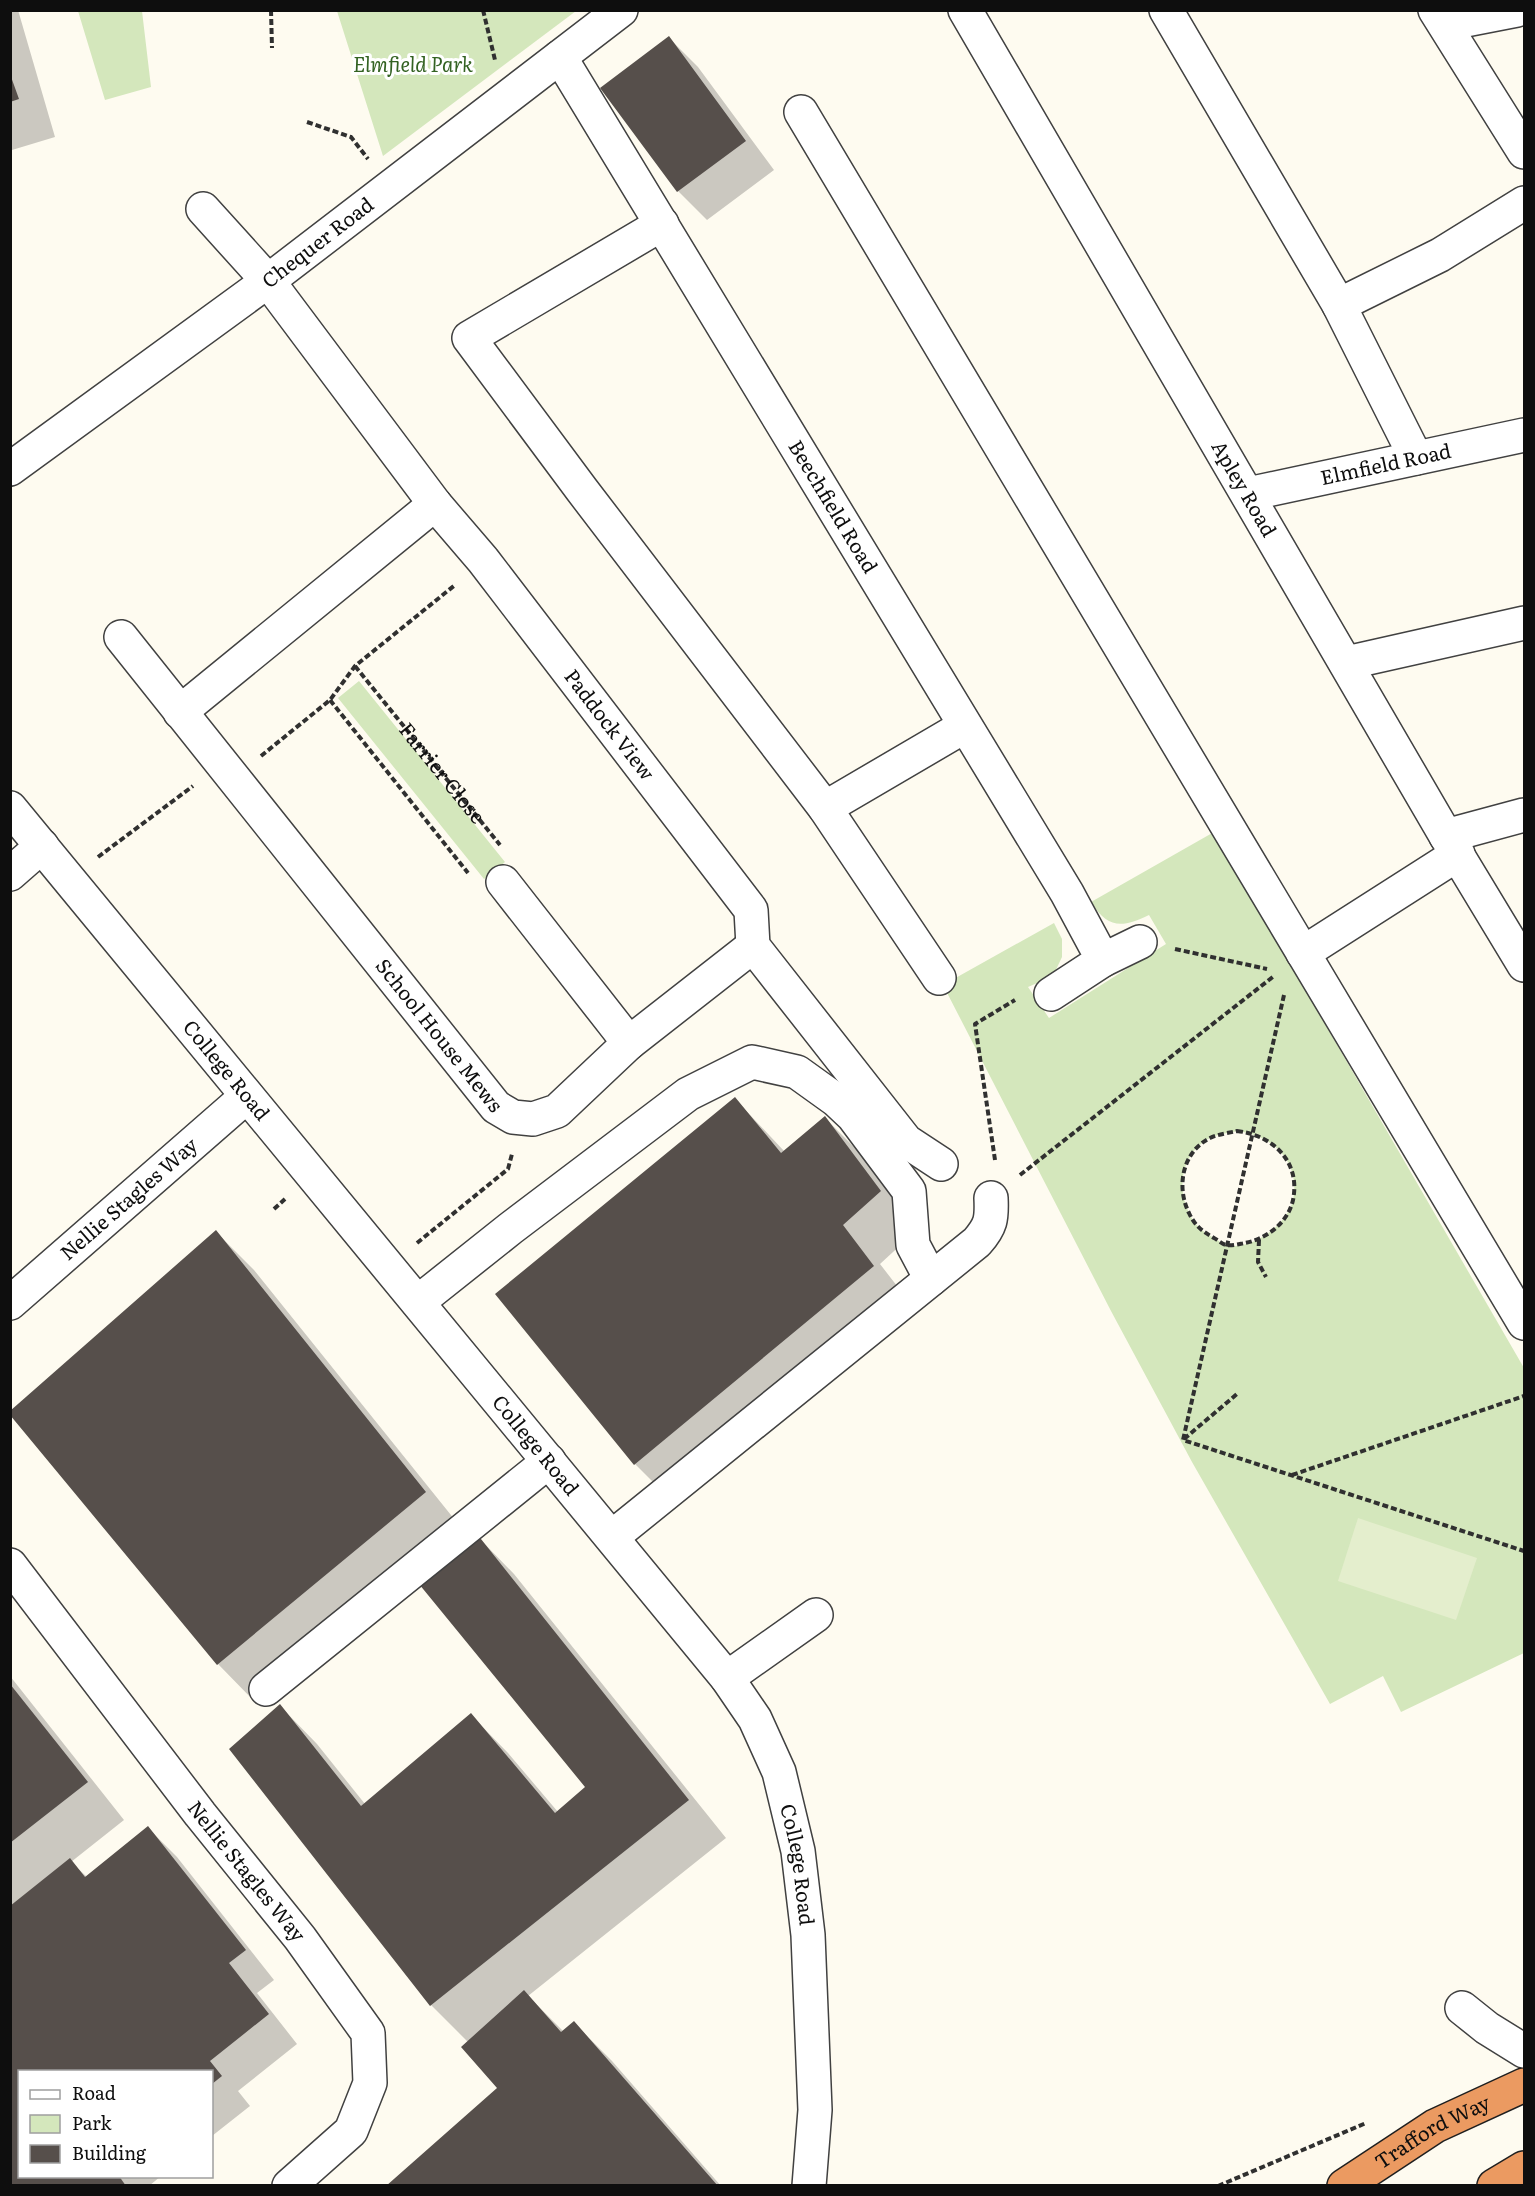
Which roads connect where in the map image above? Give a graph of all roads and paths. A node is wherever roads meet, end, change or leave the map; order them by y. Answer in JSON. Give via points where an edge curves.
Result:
{"nodes":[{"id":1,"x":271,"y":10,"type":"edge"},
{"id":2,"x":483,"y":10,"type":"edge"},
{"id":3,"x":621,"y":10,"type":"edge"},
{"id":4,"x":964,"y":10,"type":"edge"},
{"id":5,"x":1166,"y":10,"type":"edge"},
{"id":6,"x":1517,"y":10,"type":"edge"},
{"id":7,"x":1440,"y":17,"type":"edge"},
{"id":8,"x":272,"y":48,"type":"dead end"},
{"id":9,"x":560,"y":57,"type":"junction"},
{"id":10,"x":496,"y":63,"type":"dead end"},
{"id":11,"x":801,"y":112,"type":"dead end"},
{"id":12,"x":307,"y":122,"type":"dead end"},
{"id":13,"x":1524,"y":152,"type":"edge"},
{"id":14,"x":390,"y":188,"type":"junction"},
{"id":15,"x":1524,"y":203,"type":"edge"},
{"id":16,"x":203,"y":209,"type":"dead end"},
{"id":17,"x":662,"y":224,"type":"junction"},
{"id":18,"x":268,"y":281,"type":"junction"},
{"id":19,"x":1339,"y":305,"type":"junction"},
{"id":20,"x":1524,"y":435,"type":"edge"},
{"id":21,"x":1416,"y":458,"type":"junction"},
{"id":22,"x":10,"y":470,"type":"edge"},
{"id":23,"x":1248,"y":494,"type":"junction"},
{"id":24,"x":435,"y":504,"type":"junction"},
{"id":25,"x":483,"y":560,"type":"junction"},
{"id":26,"x":1524,"y":623,"type":"edge"},
{"id":27,"x":121,"y":637,"type":"dead end"},
{"id":28,"x":1346,"y":663,"type":"junction"},
{"id":29,"x":355,"y":666,"type":"junction"},
{"id":30,"x":330,"y":700,"type":"junction"},
{"id":31,"x":180,"y":712,"type":"junction"},
{"id":32,"x":965,"y":726,"type":"junction"},
{"id":33,"x":228,"y":771,"type":"junction"},
{"id":34,"x":10,"y":808,"type":"edge"},
{"id":35,"x":825,"y":808,"type":"junction"},
{"id":36,"x":1524,"y":814,"type":"edge"},
{"id":37,"x":1452,"y":845,"type":"junction"},
{"id":38,"x":42,"y":846,"type":"junction"},
{"id":39,"x":10,"y":874,"type":"edge"},
{"id":40,"x":69,"y":879,"type":"junction"},
{"id":41,"x":503,"y":882,"type":"junction"},
{"id":42,"x":1140,"y":942,"type":"joint"},
{"id":43,"x":753,"y":946,"type":"junction"},
{"id":44,"x":1303,"y":953,"type":"junction"},
{"id":45,"x":1103,"y":960,"type":"junction"},
{"id":46,"x":1524,"y":965,"type":"edge"},
{"id":47,"x":939,"y":978,"type":"dead end"},
{"id":48,"x":1051,"y":994,"type":"joint"},
{"id":49,"x":629,"y":1043,"type":"junction"},
{"id":50,"x":247,"y":1096,"type":"junction"},
{"id":51,"x":521,"y":1118,"type":"junction"},
{"id":52,"x":1253,"y":1133,"type":"junction"},
{"id":53,"x":941,"y":1164,"type":"dead end"},
{"id":54,"x":991,"y":1198,"type":"junction"},
{"id":55,"x":1259,"y":1240,"type":"junction"},
{"id":56,"x":1227,"y":1245,"type":"junction"},
{"id":57,"x":388,"y":1266,"type":"junction"},
{"id":58,"x":1266,"y":1277,"type":"dead end"},
{"id":59,"x":932,"y":1279,"type":"junction"},
{"id":60,"x":418,"y":1302,"type":"junction"},
{"id":61,"x":10,"y":1303,"type":"edge"},
{"id":62,"x":1524,"y":1323,"type":"edge"},
{"id":63,"x":1237,"y":1394,"type":"dead end"},
{"id":64,"x":1524,"y":1396,"type":"edge"},
{"id":65,"x":1183,"y":1440,"type":"junction"},
{"id":66,"x":549,"y":1461,"type":"junction"},
{"id":67,"x":1292,"y":1475,"type":"junction"},
{"id":68,"x":612,"y":1537,"type":"junction"},
{"id":69,"x":1524,"y":1551,"type":"edge"},
{"id":70,"x":10,"y":1565,"type":"edge"},
{"id":71,"x":816,"y":1615,"type":"dead end"},
{"id":72,"x":728,"y":1678,"type":"junction"},
{"id":73,"x":266,"y":1689,"type":"dead end"},
{"id":74,"x":1461,"y":2008,"type":"dead end"},
{"id":75,"x":1524,"y":2051,"type":"edge"},
{"id":76,"x":1524,"y":2085,"type":"edge"},
{"id":77,"x":1524,"y":2168,"type":"edge"},
{"id":78,"x":289,"y":2186,"type":"edge"},
{"id":79,"x":809,"y":2186,"type":"edge"},
{"id":80,"x":1344,"y":2186,"type":"edge"},
{"id":81,"x":1494,"y":2186,"type":"edge"}],
"edges":[{"from":1,"to":8,"type":"path"},
{"from":2,"to":10,"type":"path"},
{"from":3,"to":9,"type":"street","name":"Chequer Road"},
{"from":4,"to":23,"type":"street","name":"Apley Road"},
{"from":5,"to":19,"type":"street"},
{"from":6,"to":7,"type":"street"},
{"from":7,"to":13,"type":"street"},
{"from":9,"to":14,"type":"street","name":"Chequer Road"},
{"from":9,"to":17,"type":"street","name":"Beechfield Road"},
{"from":11,"to":44,"type":"street"},
{"from":12,"to":14,"type":"path","via":[[351,137]]},
{"from":14,"to":18,"type":"street","name":"Chequer Road"},
{"from":15,"to":19,"type":"street","via":[[1440,255]]},
{"from":16,"to":18,"type":"street","name":"Paddock View"},
{"from":17,"to":32,"type":"street","name":"Beechfield Road"},
{"from":17,"to":35,"type":"street","via":[[469,338]]},
{"from":18,"to":22,"type":"street","name":"Chequer Road"},
{"from":18,"to":24,"type":"street","name":"Paddock View"},
{"from":19,"to":21,"type":"street"},
{"from":20,"to":21,"type":"street","name":"Elmfield Road"},
{"from":21,"to":23,"type":"street","name":"Elmfield Road"},
{"from":23,"to":28,"type":"street","name":"Apley Road"},
{"from":24,"to":25,"type":"street","name":"Paddock View"},
{"from":24,"to":31,"type":"street"},
{"from":25,"to":29,"type":"path"},
{"from":25,"to":43,"type":"street","name":"Paddock View","via":[[751,910]]},
{"from":26,"to":28,"type":"street"},
{"from":27,"to":31,"type":"street","name":"School House Mews"},
{"from":28,"to":37,"type":"street","name":"Apley Road"},
{"from":29,"to":30,"type":"path"},
{"from":29,"to":41,"type":"path","name":"Farrier Close","via":[[514,863]]},
{"from":30,"to":33,"type":"path"},
{"from":30,"to":41,"type":"path","via":[[481,889]]},
{"from":31,"to":33,"type":"street","name":"School House Mews"},
{"from":32,"to":35,"type":"street"},
{"from":32,"to":45,"type":"street","name":"Beechfield Road","via":[[1067,893]]},
{"from":33,"to":40,"type":"path"},
{"from":33,"to":51,"type":"street","name":"School House Mews","via":[[496,1107]]},
{"from":34,"to":38,"type":"street","name":"College Road"},
{"from":35,"to":47,"type":"street"},
{"from":36,"to":37,"type":"street"},
{"from":37,"to":44,"type":"street"},
{"from":37,"to":46,"type":"street","name":"Apley Road"},
{"from":38,"to":39,"type":"street"},
{"from":38,"to":40,"type":"street","name":"College Road"},
{"from":40,"to":50,"type":"street","name":"College Road"},
{"from":41,"to":49,"type":"street"},
{"from":42,"to":45,"type":"street"},
{"from":42,"to":54,"type":"path","via":[[1280,972]]},
{"from":43,"to":49,"type":"street","name":"School House Mews"},
{"from":43,"to":53,"type":"street","via":[[906,1141]]},
{"from":44,"to":52,"type":"path","via":[[1292,963]]},
{"from":44,"to":62,"type":"street"},
{"from":45,"to":48,"type":"street"},
{"from":48,"to":54,"type":"path","via":[[1021,996],[975,1024],[997,1173]]},
{"from":49,"to":51,"type":"street","name":"School House Mews","via":[[557,1111],[533,1119]]},
{"from":50,"to":57,"type":"street","name":"College Road"},
{"from":50,"to":61,"type":"street","name":"Nellie Stagles Way"},
{"from":51,"to":57,"type":"path","via":[[508,1169]]},
{"from":52,"to":55,"type":"path","via":[[1271,1141],[1285,1156],[1294,1189],[1293,1202],[1280,1224]]},
{"from":52,"to":56,"type":"path"},
{"from":52,"to":56,"type":"path","via":[[1237,1131],[1201,1144],[1188,1160],[1182,1179],[1182,1199],[1195,1225]]},
{"from":54,"to":59,"type":"street","via":[[989,1229]]},
{"from":55,"to":56,"type":"path"},
{"from":55,"to":58,"type":"path","via":[[1258,1262]]},
{"from":56,"to":65,"type":"path"},
{"from":57,"to":60,"type":"street","name":"College Road"},
{"from":59,"to":60,"type":"street","via":[[913,1245],[909,1191],[853,1116],[797,1072],[752,1062],[688,1094]]},
{"from":59,"to":68,"type":"street"},
{"from":60,"to":66,"type":"street","name":"College Road"},
{"from":63,"to":65,"type":"path"},
{"from":64,"to":67,"type":"path"},
{"from":65,"to":67,"type":"path"},
{"from":66,"to":68,"type":"street","name":"College Road"},
{"from":66,"to":73,"type":"street"},
{"from":67,"to":69,"type":"path"},
{"from":68,"to":72,"type":"street","name":"College Road"},
{"from":70,"to":78,"type":"street","name":"Nellie Stagles Way","via":[[300,1938],[368,2033],[370,2083],[351,2131]]},
{"from":71,"to":72,"type":"street"},
{"from":72,"to":79,"type":"street","name":"College Road","via":[[755,1719],[779,1772],[798,1851],[808,1935],[815,2110]]},
{"from":74,"to":75,"type":"street"},
{"from":76,"to":80,"type":"highway","name":"Trafford Way","via":[[1435,2126]]},
{"from":77,"to":81,"type":"highway"}]}
